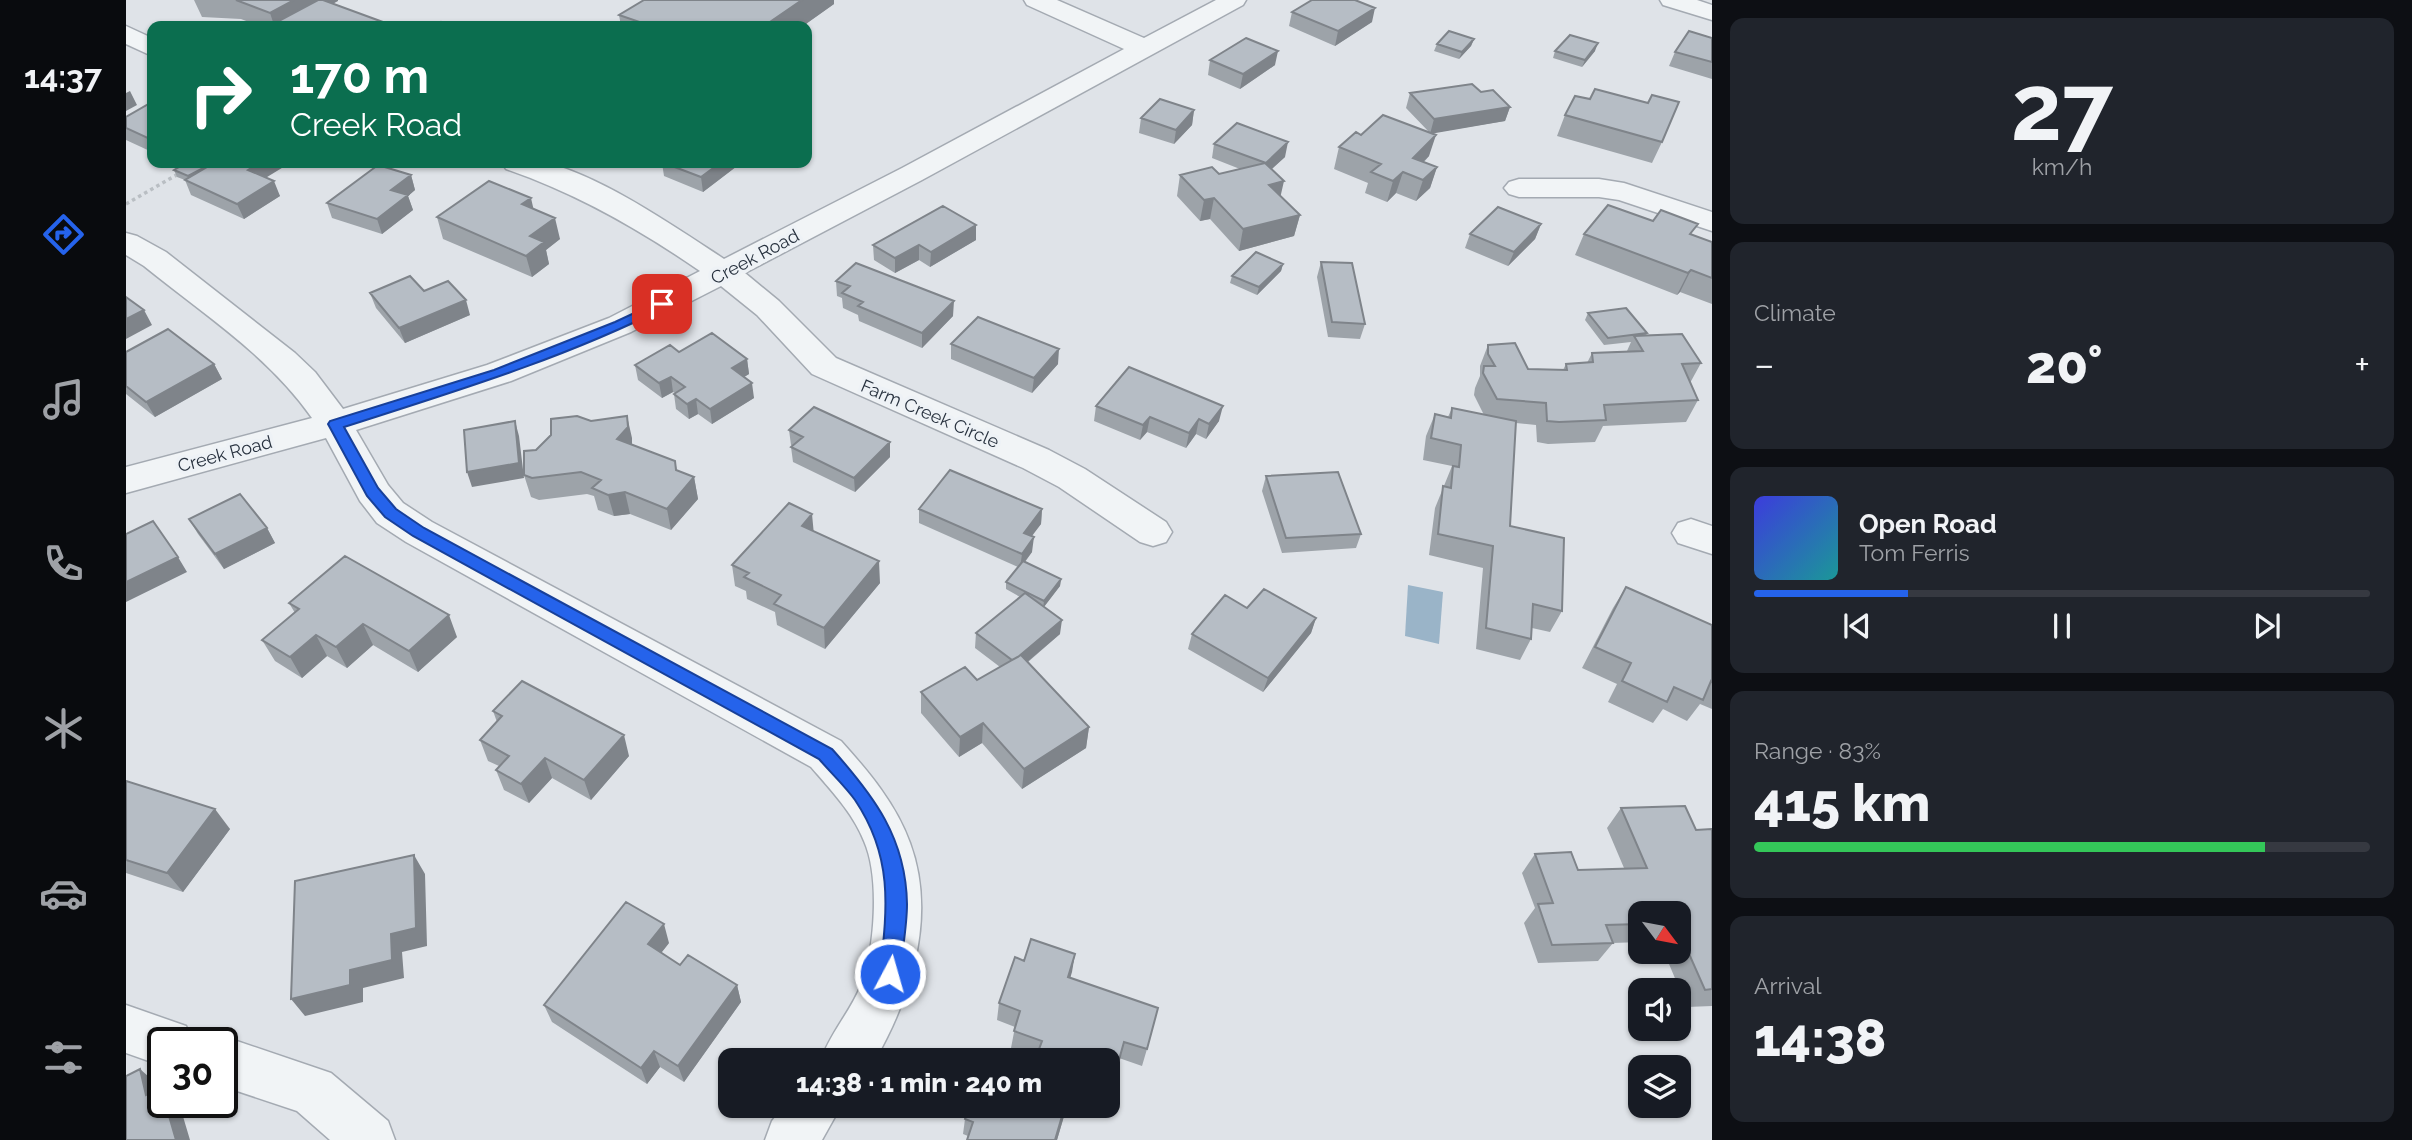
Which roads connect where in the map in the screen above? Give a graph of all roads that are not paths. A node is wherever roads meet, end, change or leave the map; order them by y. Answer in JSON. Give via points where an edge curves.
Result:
{"nodes":[{"id":1,"x":1036,"y":0,"type":"edge"},
{"id":2,"x":1234,"y":0,"type":"edge"},
{"id":3,"x":1672,"y":0,"type":"edge"},
{"id":4,"x":1712,"y":13,"type":"edge"},
{"id":5,"x":126,"y":34,"type":"edge"},
{"id":6,"x":147,"y":45,"type":"edge"},
{"id":7,"x":1144,"y":48,"type":"junction"},
{"id":8,"x":529,"y":168,"type":"edge"},
{"id":9,"x":1519,"y":188,"type":"dead end"},
{"id":10,"x":1712,"y":222,"type":"edge"},
{"id":11,"x":126,"y":242,"type":"edge"},
{"id":12,"x":724,"y":273,"type":"junction"},
{"id":13,"x":335,"y":424,"type":"junction"},
{"id":14,"x":126,"y":480,"type":"edge"},
{"id":15,"x":1153,"y":532,"type":"dead end"},
{"id":16,"x":126,"y":1029,"type":"edge"},
{"id":17,"x":147,"y":1036,"type":"edge"},
{"id":18,"x":854,"y":1048,"type":"edge"},
{"id":19,"x":238,"y":1066,"type":"edge"},
{"id":20,"x":806,"y":1118,"type":"edge"},
{"id":21,"x":369,"y":1140,"type":"edge"},
{"id":22,"x":791,"y":1140,"type":"edge"}],
"edges":[{"from":1,"to":7,"type":"street"},
{"from":2,"to":7,"type":"street","name":"Creek Road"},
{"from":3,"to":4,"type":"street"},
{"from":5,"to":6,"type":"street"},
{"from":7,"to":12,"type":"street","name":"Creek Road"},
{"from":8,"to":12,"type":"street","name":"Farm Creek Circle","via":[[599,194]]},
{"from":9,"to":10,"type":"street","via":[[1624,192]]},
{"from":11,"to":13,"type":"street","via":[[155,259],[283,360]]},
{"from":12,"to":13,"type":"street","name":"Creek Road","via":[[620,325],[499,373]]},
{"from":12,"to":15,"type":"street","name":"Farm Creek Circle","via":[[768,307],[801,347],[824,366],[1036,459]]},
{"from":13,"to":14,"type":"street","name":"Creek Road"},
{"from":13,"to":18,"type":"street","via":[[390,513],[826,754],[862,794],[888,844],[897,904],[890,974]]},
{"from":16,"to":17,"type":"street"},
{"from":19,"to":21,"type":"street","via":[[313,1091]]},
{"from":20,"to":22,"type":"street"}]}
